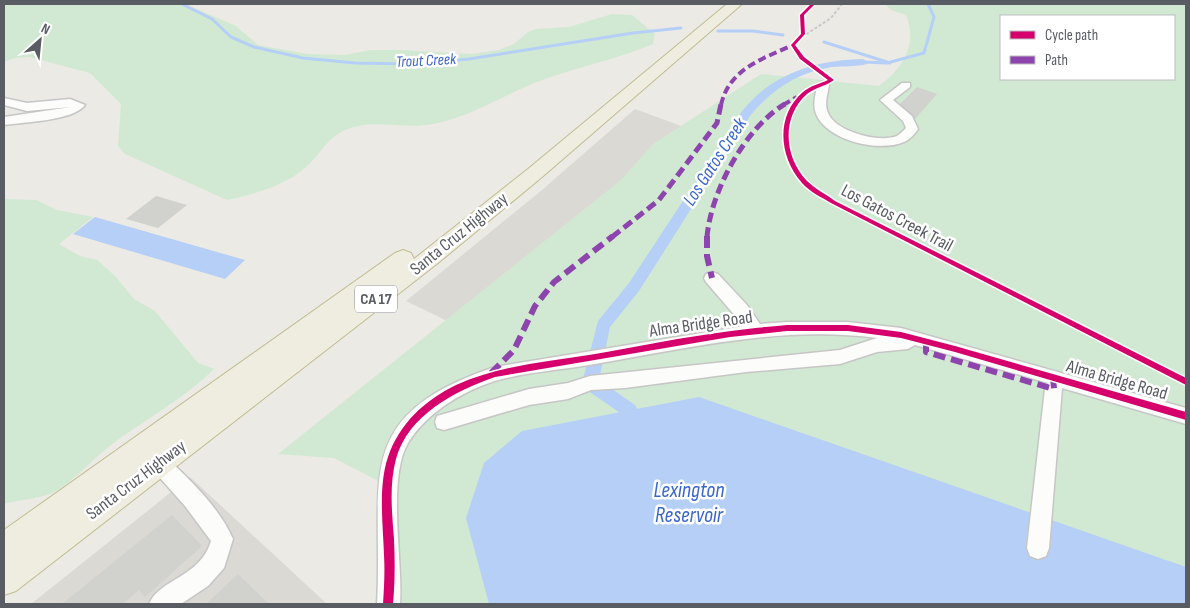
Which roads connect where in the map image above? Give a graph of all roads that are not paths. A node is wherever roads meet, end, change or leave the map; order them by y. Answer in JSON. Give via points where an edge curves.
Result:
{"nodes":[{"id":1,"x":720,"y":4,"type":"edge"},
{"id":2,"x":735,"y":4,"type":"edge"},
{"id":3,"x":823,"y":84,"type":"dead end"},
{"id":4,"x":906,"y":85,"type":"dead end"},
{"id":5,"x":4,"y":102,"type":"edge"},
{"id":6,"x":4,"y":121,"type":"edge"},
{"id":7,"x":712,"y":278,"type":"dead end"},
{"id":8,"x":755,"y":331,"type":"junction"},
{"id":9,"x":921,"y":341,"type":"junction"},
{"id":10,"x":1054,"y":389,"type":"dead end"},
{"id":11,"x":1186,"y":416,"type":"edge"},
{"id":12,"x":444,"y":422,"type":"dead end"},
{"id":13,"x":159,"y":463,"type":"junction"},
{"id":14,"x":1038,"y":548,"type":"dead end"},
{"id":15,"x":4,"y":549,"type":"edge"},
{"id":16,"x":4,"y":579,"type":"edge"},
{"id":17,"x":184,"y":598,"type":"edge"},
{"id":18,"x":161,"y":604,"type":"edge"},
{"id":19,"x":388,"y":604,"type":"edge"}],
"edges":[{"from":1,"to":15,"type":"highway","name":"Santa Cruz Highway","number":"CA 17","via":[[522,167],[421,245]]},
{"from":2,"to":13,"type":"highway","name":"Santa Cruz Highway","number":"CA 17","via":[[436,252]]},
{"from":3,"to":4,"type":"street","via":[[820,108],[836,130],[853,137],[885,140],[901,138],[912,129],[908,120],[886,100]]},
{"from":5,"to":6,"type":"street","via":[[27,107],[78,105],[76,110],[68,112]]},
{"from":7,"to":8,"type":"street","via":[[721,292],[749,317]]},
{"from":8,"to":9,"type":"street","name":"Alma Bridge Road","via":[[848,328],[874,330]]},
{"from":8,"to":19,"type":"street","name":"Alma Bridge Road","via":[[508,371],[469,382],[434,402],[414,419],[400,440],[388,476],[391,564]]},
{"from":9,"to":11,"type":"street","name":"Alma Bridge Road"},
{"from":9,"to":12,"type":"street","via":[[877,345],[840,357],[590,383]]},
{"from":10,"to":14,"type":"street"},
{"from":13,"to":16,"type":"highway","name":"Santa Cruz Highway","number":"CA 17"},
{"from":13,"to":17,"type":"street","via":[[203,510],[222,539],[216,560]]},
{"from":17,"to":18,"type":"street"}]}
